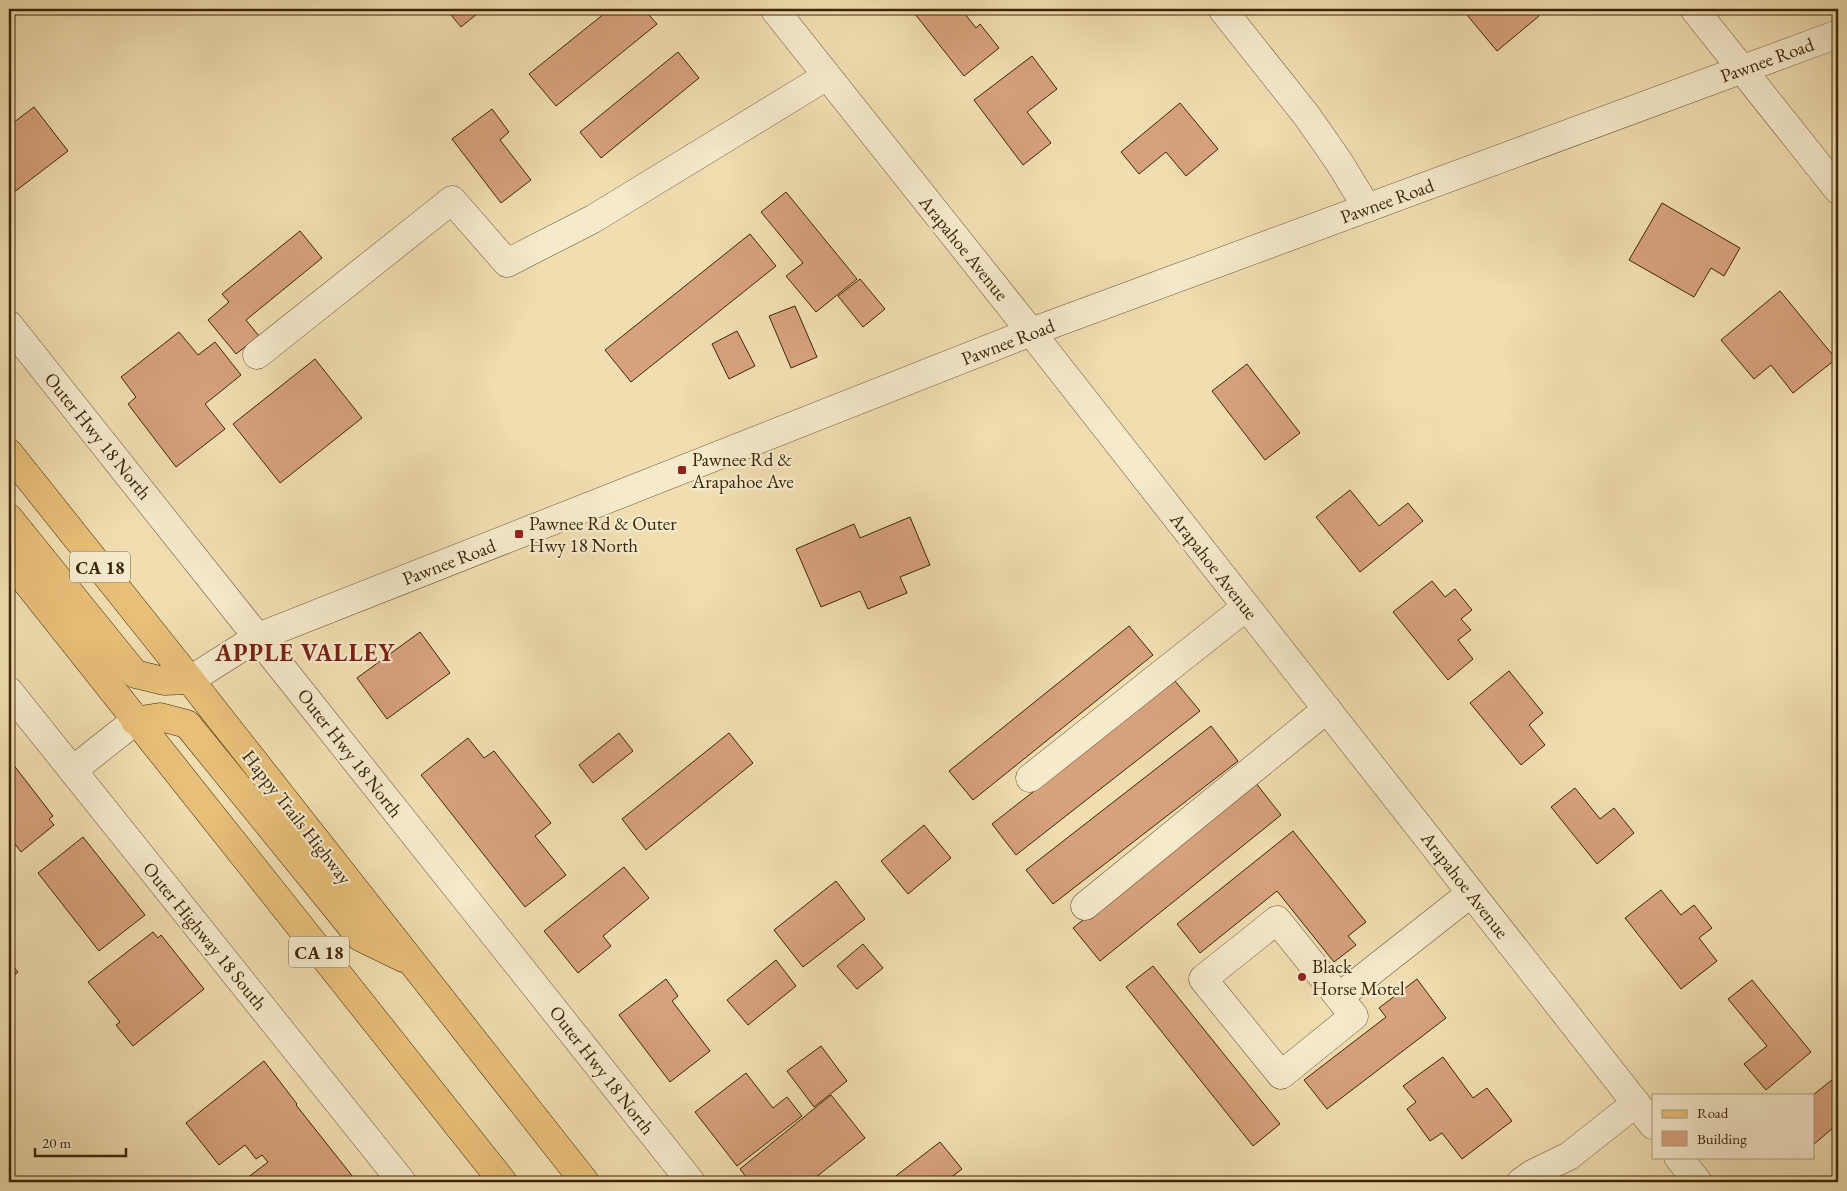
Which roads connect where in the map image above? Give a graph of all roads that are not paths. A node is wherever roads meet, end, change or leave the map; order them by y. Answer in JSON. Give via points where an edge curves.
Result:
{"nodes":[{"id":1,"x":774,"y":9,"type":"edge"},
{"id":2,"x":1222,"y":9,"type":"edge"},
{"id":3,"x":1694,"y":9,"type":"edge"},
{"id":4,"x":1838,"y":34,"type":"edge"},
{"id":5,"x":1742,"y":69,"type":"junction"},
{"id":6,"x":827,"y":76,"type":"junction"},
{"id":7,"x":1838,"y":190,"type":"edge"},
{"id":8,"x":1367,"y":208,"type":"junction"},
{"id":9,"x":9,"y":325,"type":"edge"},
{"id":10,"x":1031,"y":332,"type":"junction"},
{"id":11,"x":257,"y":355,"type":"dead end"},
{"id":12,"x":9,"y":453,"type":"edge"},
{"id":13,"x":9,"y":518,"type":"edge"},
{"id":14,"x":9,"y":560,"type":"edge"},
{"id":15,"x":1246,"y":607,"type":"junction"},
{"id":16,"x":258,"y":637,"type":"junction"},
{"id":17,"x":190,"y":680,"type":"junction"},
{"id":18,"x":9,"y":691,"type":"edge"},
{"id":19,"x":1327,"y":709,"type":"junction"},
{"id":20,"x":135,"y":721,"type":"junction"},
{"id":21,"x":73,"y":770,"type":"junction"},
{"id":22,"x":1030,"y":778,"type":"dead end"},
{"id":23,"x":1471,"y":893,"type":"junction"},
{"id":24,"x":1085,"y":906,"type":"dead end"},
{"id":25,"x":409,"y":961,"type":"junction"},
{"id":26,"x":1339,"y":997,"type":"junction"},
{"id":27,"x":1636,"y":1103,"type":"junction"},
{"id":28,"x":1652,"y":1124,"type":"edge"},
{"id":29,"x":1679,"y":1158,"type":"edge"},
{"id":30,"x":402,"y":1182,"type":"edge"},
{"id":31,"x":503,"y":1182,"type":"edge"},
{"id":32,"x":585,"y":1182,"type":"edge"},
{"id":33,"x":690,"y":1182,"type":"edge"},
{"id":34,"x":1521,"y":1182,"type":"edge"},
{"id":35,"x":1698,"y":1182,"type":"edge"}],
"edges":[{"from":1,"to":6,"type":"street","name":"Arapahoe Avenue"},
{"from":2,"to":8,"type":"street","via":[[1307,116]]},
{"from":3,"to":5,"type":"street"},
{"from":4,"to":5,"type":"street","name":"Pawnee Road"},
{"from":5,"to":7,"type":"street"},
{"from":5,"to":8,"type":"street","name":"Pawnee Road"},
{"from":6,"to":10,"type":"street","name":"Arapahoe Avenue"},
{"from":6,"to":11,"type":"street","via":[[592,218],[507,263],[452,200]]},
{"from":8,"to":10,"type":"street","name":"Pawnee Road"},
{"from":9,"to":16,"type":"street","name":"Outer Hwy 18 North"},
{"from":10,"to":15,"type":"street","name":"Arapahoe Avenue"},
{"from":10,"to":16,"type":"street","name":"Pawnee Road"},
{"from":12,"to":17,"type":"main road","name":"Happy Trails Highway","number":"CA 18"},
{"from":13,"to":17,"type":"main road","via":[[135,674],[164,681]]},
{"from":14,"to":20,"type":"main road","number":"CA 18"},
{"from":15,"to":19,"type":"street","name":"Arapahoe Avenue"},
{"from":15,"to":22,"type":"street"},
{"from":16,"to":17,"type":"street","name":"Pawnee Road"},
{"from":16,"to":33,"type":"street","name":"Outer Hwy 18 North"},
{"from":17,"to":25,"type":"main road","name":"Happy Trails Highway","number":"CA 18"},
{"from":18,"to":21,"type":"street","name":"Outer Highway 18 South"},
{"from":19,"to":23,"type":"street","name":"Arapahoe Avenue"},
{"from":19,"to":24,"type":"street"},
{"from":20,"to":21,"type":"street"},
{"from":20,"to":25,"type":"main road","via":[[160,717],[187,724],[360,937]]},
{"from":20,"to":31,"type":"main road","number":"CA 18"},
{"from":21,"to":30,"type":"street","name":"Outer Highway 18 South"},
{"from":23,"to":26,"type":"street"},
{"from":23,"to":27,"type":"street","name":"Arapahoe Avenue"},
{"from":25,"to":32,"type":"main road","name":"Happy Trails Highway","number":"CA 18"},
{"from":26,"to":26,"type":"street","via":[[1354,1016],[1281,1076],[1203,979],[1277,920]]},
{"from":27,"to":28,"type":"street","name":"Arapahoe Avenue"},
{"from":27,"to":34,"type":"street","via":[[1569,1156]]},
{"from":29,"to":35,"type":"street"}]}
